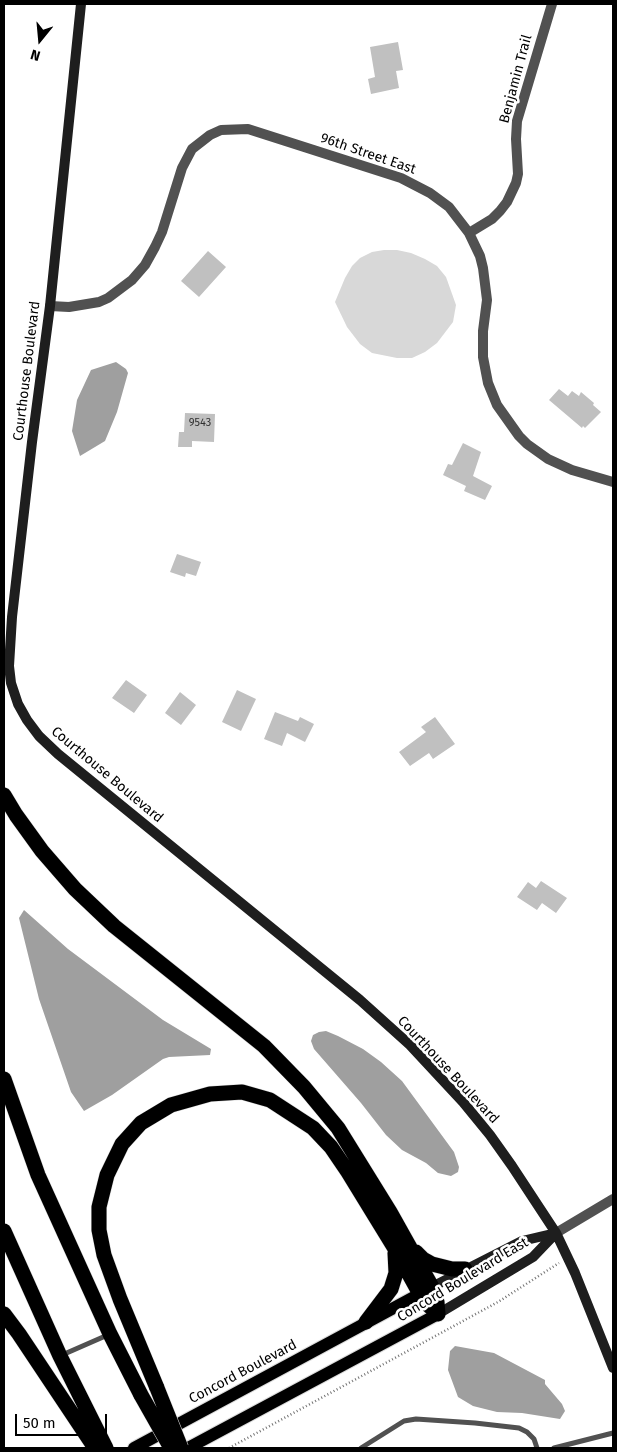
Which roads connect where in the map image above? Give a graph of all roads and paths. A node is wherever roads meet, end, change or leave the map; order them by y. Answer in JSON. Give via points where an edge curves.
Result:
{"nodes":[{"id":1,"x":81,"y":4,"type":"edge"},
{"id":2,"x":552,"y":4,"type":"edge"},
{"id":3,"x":469,"y":233,"type":"junction"},
{"id":4,"x":50,"y":306,"type":"junction"},
{"id":5,"x":613,"y":482,"type":"edge"},
{"id":6,"x":4,"y":794,"type":"edge"},
{"id":7,"x":4,"y":1079,"type":"edge"},
{"id":8,"x":613,"y":1199,"type":"edge"},
{"id":9,"x":4,"y":1232,"type":"edge"},
{"id":10,"x":556,"y":1233,"type":"junction"},
{"id":11,"x":401,"y":1246,"type":"junction"},
{"id":12,"x":568,"y":1258,"type":"junction"},
{"id":13,"x":465,"y":1269,"type":"junction"},
{"id":14,"x":426,"y":1290,"type":"junction"},
{"id":15,"x":4,"y":1314,"type":"edge"},
{"id":16,"x":438,"y":1314,"type":"junction"},
{"id":17,"x":366,"y":1322,"type":"junction"},
{"id":18,"x":110,"y":1334,"type":"junction"},
{"id":19,"x":60,"y":1356,"type":"junction"},
{"id":20,"x":613,"y":1368,"type":"edge"},
{"id":21,"x":85,"y":1423,"type":"junction"},
{"id":22,"x":613,"y":1433,"type":"edge"},
{"id":23,"x":95,"y":1448,"type":"edge"},
{"id":24,"x":106,"y":1448,"type":"edge"},
{"id":25,"x":134,"y":1448,"type":"edge"},
{"id":26,"x":171,"y":1448,"type":"edge"},
{"id":27,"x":181,"y":1448,"type":"edge"},
{"id":28,"x":188,"y":1448,"type":"edge"},
{"id":29,"x":229,"y":1448,"type":"edge"},
{"id":30,"x":361,"y":1448,"type":"edge"},
{"id":31,"x":537,"y":1448,"type":"edge"},
{"id":32,"x":554,"y":1448,"type":"edge"}],
"edges":[{"from":1,"to":4,"type":"street","name":"Courthouse Boulevard"},
{"from":2,"to":3,"type":"street","name":"Benjamin Trail","via":[[517,120],[516,183],[500,211]]},
{"from":3,"to":4,"type":"street","name":"96th Street East","via":[[449,208],[406,180],[248,129],[221,130],[196,144],[186,158],[155,247],[132,280],[99,302],[69,307]]},
{"from":3,"to":5,"type":"street","name":"96th Street East","via":[[486,279],[484,357],[488,383],[497,405],[519,436],[548,459]]},
{"from":4,"to":10,"type":"street","name":"Courthouse Boulevard","via":[[9,649],[9,666],[18,704],[39,736],[58,754],[360,1000],[410,1046],[490,1135]]},
{"from":6,"to":11,"type":"highway","via":[[16,816],[75,889],[114,926],[264,1046],[304,1087],[338,1128],[366,1171]]},
{"from":7,"to":18,"type":"highway","via":[[38,1175]]},
{"from":8,"to":10,"type":"street"},
{"from":9,"to":19,"type":"highway"},
{"from":10,"to":12,"type":"street","name":"Courthouse Boulevard"},
{"from":10,"to":13,"type":"street","name":"Concord Boulevard East","via":[[522,1241]]},
{"from":10,"to":16,"type":"street","name":"Concord Boulevard East","via":[[534,1258]]},
{"from":11,"to":13,"type":"highway","via":[[432,1264]]},
{"from":11,"to":14,"type":"highway"},
{"from":11,"to":17,"type":"highway","via":[[394,1281]]},
{"from":11,"to":27,"type":"highway","bridge":true,"via":[[331,1147],[313,1128],[270,1100],[242,1092],[210,1094],[171,1105],[141,1123],[122,1144],[107,1175],[99,1206],[99,1230],[120,1299]]},
{"from":12,"to":20,"type":"street","name":"Courthouse Boulevard"},
{"from":12,"to":29,"type":"path","via":[[498,1302]]},
{"from":13,"to":14,"type":"street","name":"Concord Boulevard East"},
{"from":14,"to":16,"type":"highway","via":[[427,1304]]},
{"from":14,"to":17,"type":"main road","name":"Concord Boulevard East"},
{"from":15,"to":21,"type":"highway"},
{"from":16,"to":28,"type":"main road","name":"Concord Boulevard East"},
{"from":17,"to":25,"type":"main road","name":"Concord Boulevard"},
{"from":18,"to":19,"type":"lane"},
{"from":18,"to":26,"type":"highway","bridge":true},
{"from":19,"to":21,"type":"highway"},
{"from":21,"to":23,"type":"highway"},
{"from":21,"to":24,"type":"highway"},
{"from":22,"to":32,"type":"lane"},
{"from":30,"to":31,"type":"lane","via":[[404,1421],[416,1419],[519,1428],[534,1438]]}]}
